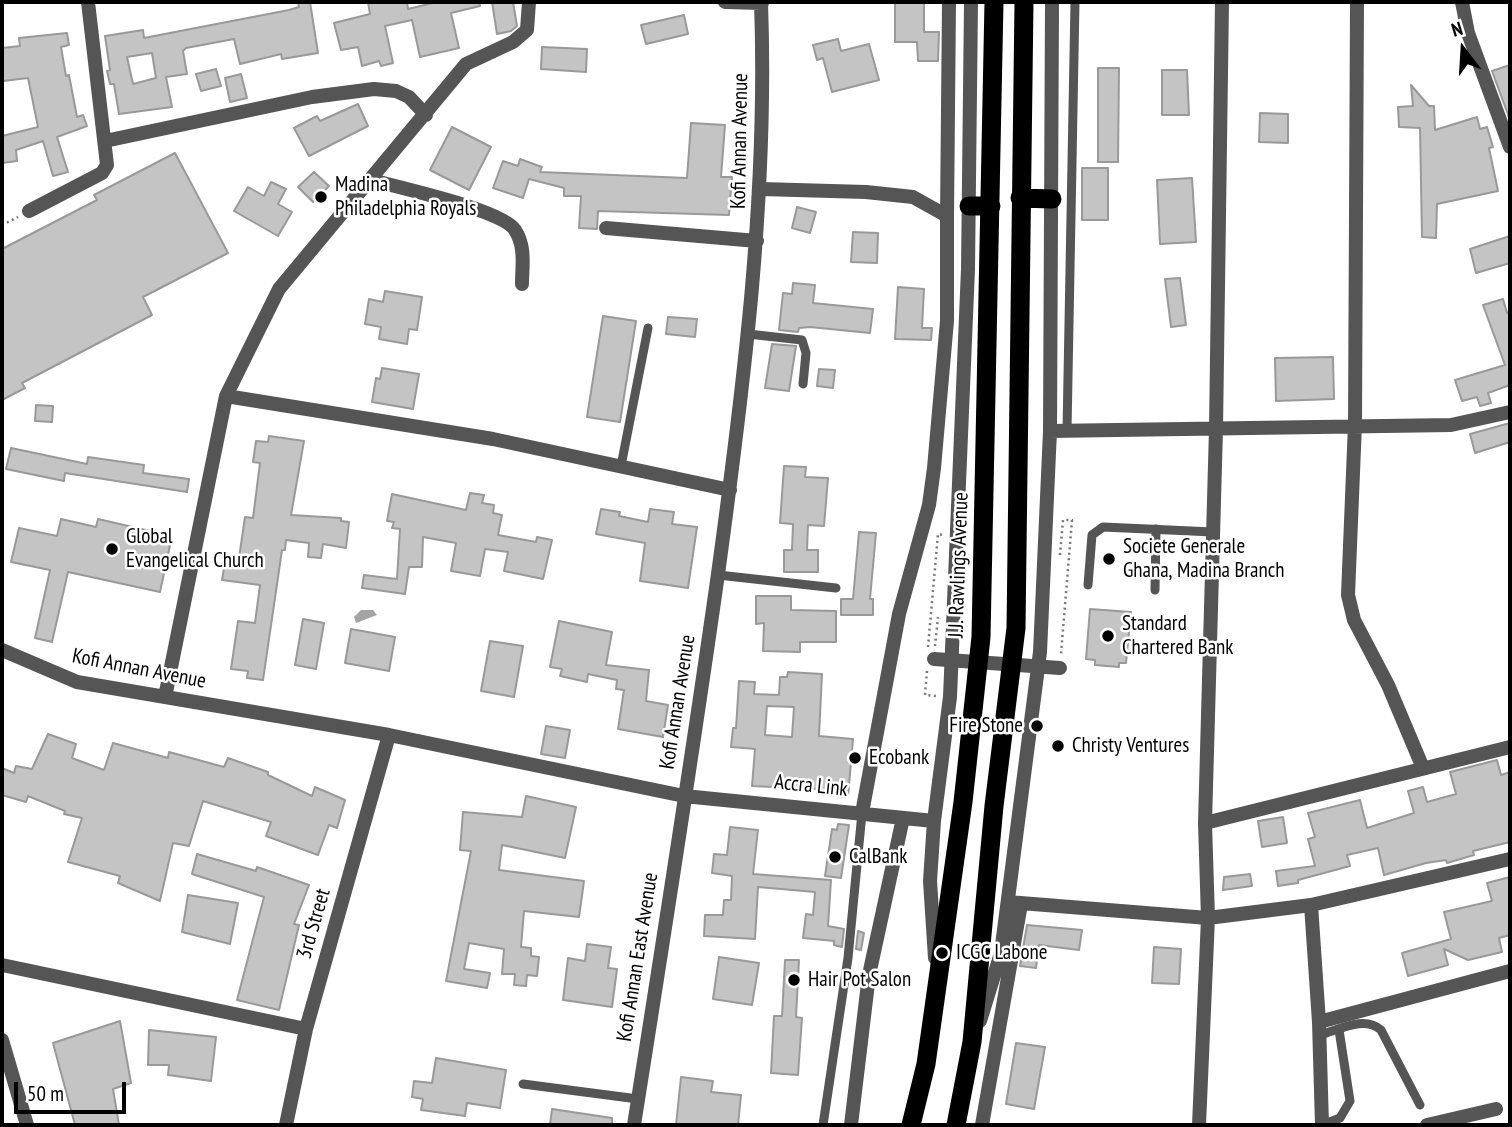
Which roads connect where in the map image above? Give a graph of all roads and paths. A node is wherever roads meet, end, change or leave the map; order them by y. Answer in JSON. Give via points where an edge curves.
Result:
{"nodes":[{"id":1,"x":529,"y":2,"type":"edge"},
{"id":2,"x":725,"y":2,"type":"edge"},
{"id":3,"x":762,"y":2,"type":"edge"},
{"id":4,"x":949,"y":2,"type":"edge"},
{"id":5,"x":971,"y":2,"type":"edge"},
{"id":6,"x":994,"y":2,"type":"edge"},
{"id":7,"x":1024,"y":2,"type":"edge"},
{"id":8,"x":1052,"y":2,"type":"edge"},
{"id":9,"x":1074,"y":2,"type":"edge"},
{"id":10,"x":1222,"y":2,"type":"edge"},
{"id":11,"x":1357,"y":2,"type":"edge"},
{"id":12,"x":1462,"y":2,"type":"edge"},
{"id":13,"x":88,"y":7,"type":"edge"},
{"id":14,"x":426,"y":115,"type":"junction"},
{"id":15,"x":105,"y":141,"type":"junction"},
{"id":16,"x":1510,"y":147,"type":"edge"},
{"id":17,"x":372,"y":180,"type":"junction"},
{"id":18,"x":761,"y":189,"type":"junction"},
{"id":19,"x":1020,"y":198,"type":"junction"},
{"id":20,"x":1052,"y":199,"type":"junction"},
{"id":21,"x":991,"y":205,"type":"junction"},
{"id":22,"x":969,"y":206,"type":"junction"},
{"id":23,"x":29,"y":211,"type":"dead end"},
{"id":24,"x":947,"y":215,"type":"junction"},
{"id":25,"x":606,"y":228,"type":"dead end"},
{"id":26,"x":757,"y":241,"type":"junction"},
{"id":27,"x":522,"y":284,"type":"dead end"},
{"id":28,"x":648,"y":328,"type":"dead end"},
{"id":29,"x":748,"y":334,"type":"junction"},
{"id":30,"x":803,"y":384,"type":"dead end"},
{"id":31,"x":226,"y":396,"type":"junction"},
{"id":32,"x":1510,"y":412,"type":"edge"},
{"id":33,"x":1355,"y":424,"type":"junction"},
{"id":34,"x":1216,"y":429,"type":"junction"},
{"id":35,"x":1067,"y":430,"type":"junction"},
{"id":36,"x":1050,"y":431,"type":"junction"},
{"id":37,"x":621,"y":466,"type":"junction"},
{"id":38,"x":730,"y":489,"type":"junction"},
{"id":39,"x":1156,"y":529,"type":"junction"},
{"id":40,"x":1213,"y":533,"type":"junction"},
{"id":41,"x":943,"y":549,"type":"dead end"},
{"id":42,"x":1060,"y":560,"type":"dead end"},
{"id":43,"x":718,"y":575,"type":"junction"},
{"id":44,"x":1088,"y":585,"type":"dead end"},
{"id":45,"x":836,"y":588,"type":"dead end"},
{"id":46,"x":1155,"y":590,"type":"dead end"},
{"id":47,"x":937,"y":617,"type":"dead end"},
{"id":48,"x":2,"y":650,"type":"edge"},
{"id":49,"x":930,"y":660,"type":"junction"},
{"id":50,"x":1060,"y":668,"type":"joint"},
{"id":51,"x":925,"y":695,"type":"dead end"},
{"id":52,"x":165,"y":696,"type":"junction"},
{"id":53,"x":389,"y":735,"type":"junction"},
{"id":54,"x":1510,"y":747,"type":"edge"},
{"id":55,"x":1423,"y":768,"type":"junction"},
{"id":56,"x":684,"y":796,"type":"junction"},
{"id":57,"x":862,"y":813,"type":"junction"},
{"id":58,"x":903,"y":818,"type":"junction"},
{"id":59,"x":934,"y":821,"type":"junction"},
{"id":60,"x":1205,"y":823,"type":"junction"},
{"id":61,"x":1510,"y":859,"type":"edge"},
{"id":62,"x":1014,"y":903,"type":"junction"},
{"id":63,"x":1311,"y":905,"type":"junction"},
{"id":64,"x":1208,"y":918,"type":"junction"},
{"id":65,"x":2,"y":965,"type":"edge"},
{"id":66,"x":1510,"y":971,"type":"edge"},
{"id":67,"x":937,"y":972,"type":"junction"},
{"id":68,"x":306,"y":1029,"type":"junction"},
{"id":69,"x":1319,"y":1029,"type":"junction"},
{"id":70,"x":1339,"y":1030,"type":"junction"},
{"id":71,"x":2,"y":1040,"type":"edge"},
{"id":72,"x":972,"y":1042,"type":"junction"},
{"id":73,"x":523,"y":1084,"type":"dead end"},
{"id":74,"x":638,"y":1099,"type":"junction"},
{"id":75,"x":1420,"y":1105,"type":"dead end"},
{"id":76,"x":1496,"y":1109,"type":"dead end"},
{"id":77,"x":27,"y":1125,"type":"edge"},
{"id":78,"x":286,"y":1125,"type":"edge"},
{"id":79,"x":634,"y":1125,"type":"edge"},
{"id":80,"x":824,"y":1125,"type":"edge"},
{"id":81,"x":851,"y":1125,"type":"edge"},
{"id":82,"x":911,"y":1125,"type":"edge"},
{"id":83,"x":956,"y":1125,"type":"edge"},
{"id":84,"x":982,"y":1125,"type":"edge"},
{"id":85,"x":1199,"y":1125,"type":"edge"},
{"id":86,"x":1322,"y":1125,"type":"edge"},
{"id":87,"x":1427,"y":1125,"type":"edge"}],
"edges":[{"from":1,"to":14,"type":"street","via":[[527,30],[466,64]]},
{"from":2,"to":3,"type":"street"},
{"from":3,"to":18,"type":"street","name":"Kofi Annan Avenue"},
{"from":4,"to":24,"type":"street"},
{"from":5,"to":22,"type":"street"},
{"from":6,"to":21,"type":"highway","name":"J.J. Rawlings Avenue"},
{"from":7,"to":19,"type":"highway"},
{"from":8,"to":20,"type":"street"},
{"from":9,"to":35,"type":"lane"},
{"from":10,"to":34,"type":"street"},
{"from":11,"to":33,"type":"street"},
{"from":12,"to":16,"type":"street","via":[[1468,33]]},
{"from":13,"to":15,"type":"street"},
{"from":14,"to":15,"type":"street","via":[[409,97],[374,89],[312,97]]},
{"from":14,"to":17,"type":"street"},
{"from":15,"to":23,"type":"street","via":[[107,165],[102,173]]},
{"from":17,"to":27,"type":"street","via":[[502,217],[519,237]]},
{"from":17,"to":31,"type":"street","via":[[279,289]]},
{"from":18,"to":24,"type":"street","via":[[913,197]]},
{"from":18,"to":26,"type":"street","name":"Kofi Annan Avenue"},
{"from":19,"to":20,"type":"highway"},
{"from":19,"to":72,"type":"highway","via":[[1016,628]]},
{"from":20,"to":36,"type":"street"},
{"from":21,"to":22,"type":"highway"},
{"from":21,"to":67,"type":"highway","name":"J.J. Rawlings Avenue","via":[[981,637],[963,802]]},
{"from":22,"to":59,"type":"street","via":[[950,697]]},
{"from":24,"to":57,"type":"street","via":[[947,321],[929,505],[899,614]]},
{"from":25,"to":26,"type":"street"},
{"from":26,"to":29,"type":"street","name":"Kofi Annan Avenue"},
{"from":28,"to":37,"type":"lane"},
{"from":29,"to":30,"type":"lane","via":[[802,340],[806,354]]},
{"from":29,"to":38,"type":"street","name":"Kofi Annan Avenue"},
{"from":31,"to":37,"type":"street","via":[[493,439]]},
{"from":31,"to":52,"type":"street"},
{"from":32,"to":33,"type":"street","via":[[1451,425]]},
{"from":33,"to":34,"type":"street"},
{"from":33,"to":55,"type":"street","via":[[1348,595],[1354,620]]},
{"from":34,"to":35,"type":"street"},
{"from":34,"to":40,"type":"street"},
{"from":35,"to":36,"type":"street"},
{"from":36,"to":62,"type":"street","via":[[1040,652]]},
{"from":37,"to":38,"type":"street"},
{"from":38,"to":43,"type":"street","name":"Kofi Annan Avenue"},
{"from":39,"to":40,"type":"lane"},
{"from":39,"to":44,"type":"lane","via":[[1096,529]]},
{"from":39,"to":46,"type":"lane"},
{"from":40,"to":60,"type":"street"},
{"from":41,"to":49,"type":"path","via":[[944,535],[937,534]]},
{"from":42,"to":50,"type":"path","via":[[1063,520],[1072,520]]},
{"from":43,"to":45,"type":"lane"},
{"from":43,"to":56,"type":"street","name":"Kofi Annan Avenue"},
{"from":47,"to":49,"type":"path"},
{"from":48,"to":52,"type":"street","name":"Kofi Annan Avenue","via":[[77,681]]},
{"from":49,"to":50,"type":"street"},
{"from":49,"to":51,"type":"path"},
{"from":52,"to":53,"type":"street","name":"Kofi Annan Avenue"},
{"from":53,"to":56,"type":"street","name":"Kofi Annan Avenue"},
{"from":53,"to":68,"type":"street","name":"3rd Street"},
{"from":54,"to":55,"type":"street"},
{"from":55,"to":60,"type":"street"},
{"from":56,"to":57,"type":"street","name":"Accra Link"},
{"from":56,"to":74,"type":"street","name":"Kofi Annan East Avenue"},
{"from":57,"to":58,"type":"street","name":"Accra Link"},
{"from":57,"to":80,"type":"lane","via":[[848,958]]},
{"from":58,"to":59,"type":"street","name":"Accra Link"},
{"from":58,"to":81,"type":"street","via":[[869,975]]},
{"from":59,"to":67,"type":"street","via":[[930,881]]},
{"from":60,"to":64,"type":"street"},
{"from":61,"to":63,"type":"street"},
{"from":62,"to":64,"type":"street"},
{"from":62,"to":72,"type":"street"},
{"from":62,"to":84,"type":"street"},
{"from":63,"to":64,"type":"street"},
{"from":63,"to":69,"type":"street"},
{"from":64,"to":85,"type":"street"},
{"from":65,"to":68,"type":"street"},
{"from":66,"to":69,"type":"street"},
{"from":67,"to":82,"type":"highway","name":"J.J. Rawlings Avenue","via":[[926,1064]]},
{"from":68,"to":78,"type":"street","name":"3rd Street"},
{"from":69,"to":70,"type":"lane"},
{"from":69,"to":86,"type":"street"},
{"from":70,"to":75,"type":"lane","via":[[1363,1023],[1373,1023],[1381,1030]]},
{"from":70,"to":86,"type":"lane","via":[[1350,1101],[1340,1118]]},
{"from":71,"to":77,"type":"street"},
{"from":72,"to":83,"type":"highway"},
{"from":73,"to":74,"type":"lane"},
{"from":74,"to":79,"type":"street","name":"Kofi Annan East Avenue"},
{"from":76,"to":87,"type":"street"}]}
